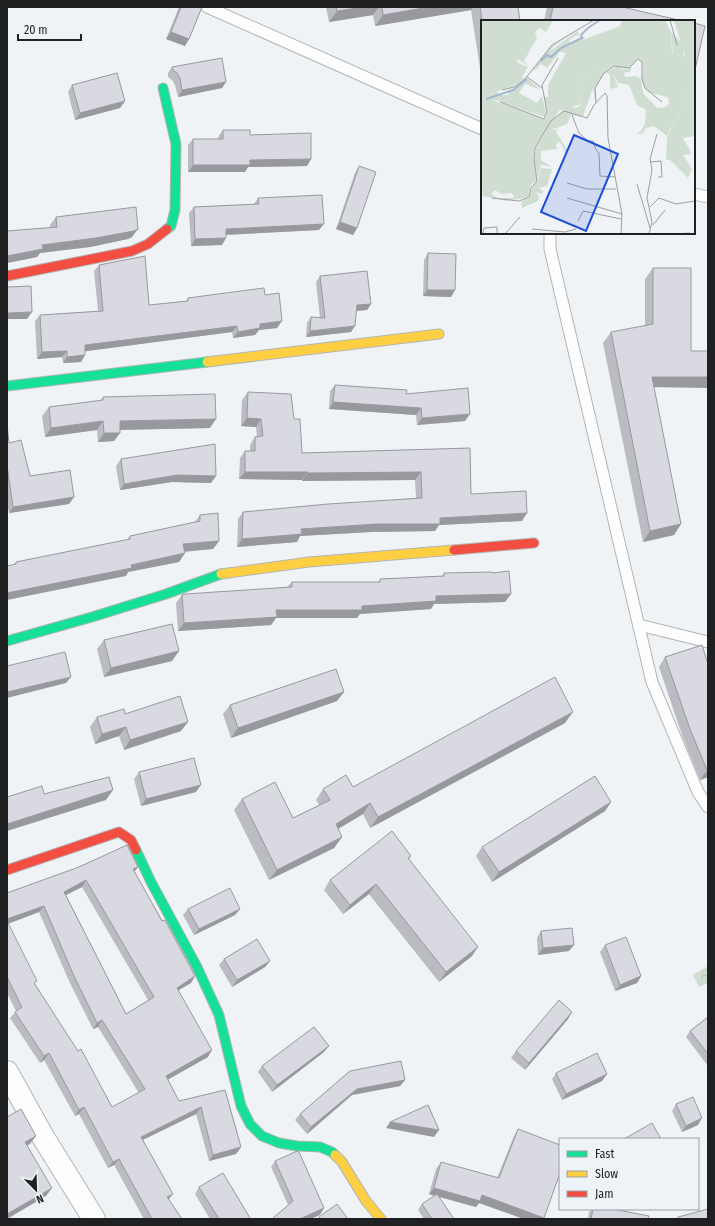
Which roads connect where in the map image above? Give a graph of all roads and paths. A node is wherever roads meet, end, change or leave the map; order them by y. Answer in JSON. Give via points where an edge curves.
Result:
{"nodes":[{"id":1,"x":207,"y":7,"type":"edge"},
{"id":2,"x":163,"y":88,"type":"dead end"},
{"id":3,"x":481,"y":129,"type":"edge"},
{"id":4,"x":695,"y":194,"type":"edge"},
{"id":5,"x":708,"y":197,"type":"edge"},
{"id":6,"x":550,"y":234,"type":"edge"},
{"id":7,"x":7,"y":276,"type":"edge"},
{"id":8,"x":438,"y":334,"type":"dead end"},
{"id":9,"x":7,"y":386,"type":"edge"},
{"id":10,"x":534,"y":543,"type":"dead end"},
{"id":11,"x":639,"y":625,"type":"junction"},
{"id":12,"x":7,"y":641,"type":"edge"},
{"id":13,"x":708,"y":642,"type":"edge"},
{"id":14,"x":708,"y":807,"type":"edge"},
{"id":15,"x":7,"y":870,"type":"edge"},
{"id":16,"x":7,"y":1072,"type":"edge"},
{"id":17,"x":94,"y":1219,"type":"edge"},
{"id":18,"x":381,"y":1219,"type":"edge"}],
"edges":[{"from":1,"to":3,"type":"lane"},
{"from":2,"to":7,"type":"street","via":[[176,144],[175,210],[171,226],[148,244],[132,251]]},
{"from":4,"to":5,"type":"lane"},
{"from":6,"to":11,"type":"lane","via":[[550,249]]},
{"from":8,"to":9,"type":"street"},
{"from":10,"to":12,"type":"street","via":[[309,562],[219,574],[166,594]]},
{"from":11,"to":13,"type":"lane"},
{"from":11,"to":14,"type":"lane","via":[[652,682],[698,792]]},
{"from":15,"to":18,"type":"street","via":[[119,832],[131,840],[219,1015],[241,1106],[250,1124],[262,1136],[280,1143],[320,1147],[332,1152],[342,1162],[366,1201]]},
{"from":16,"to":17,"type":"street","via":[[43,1137]]}]}
